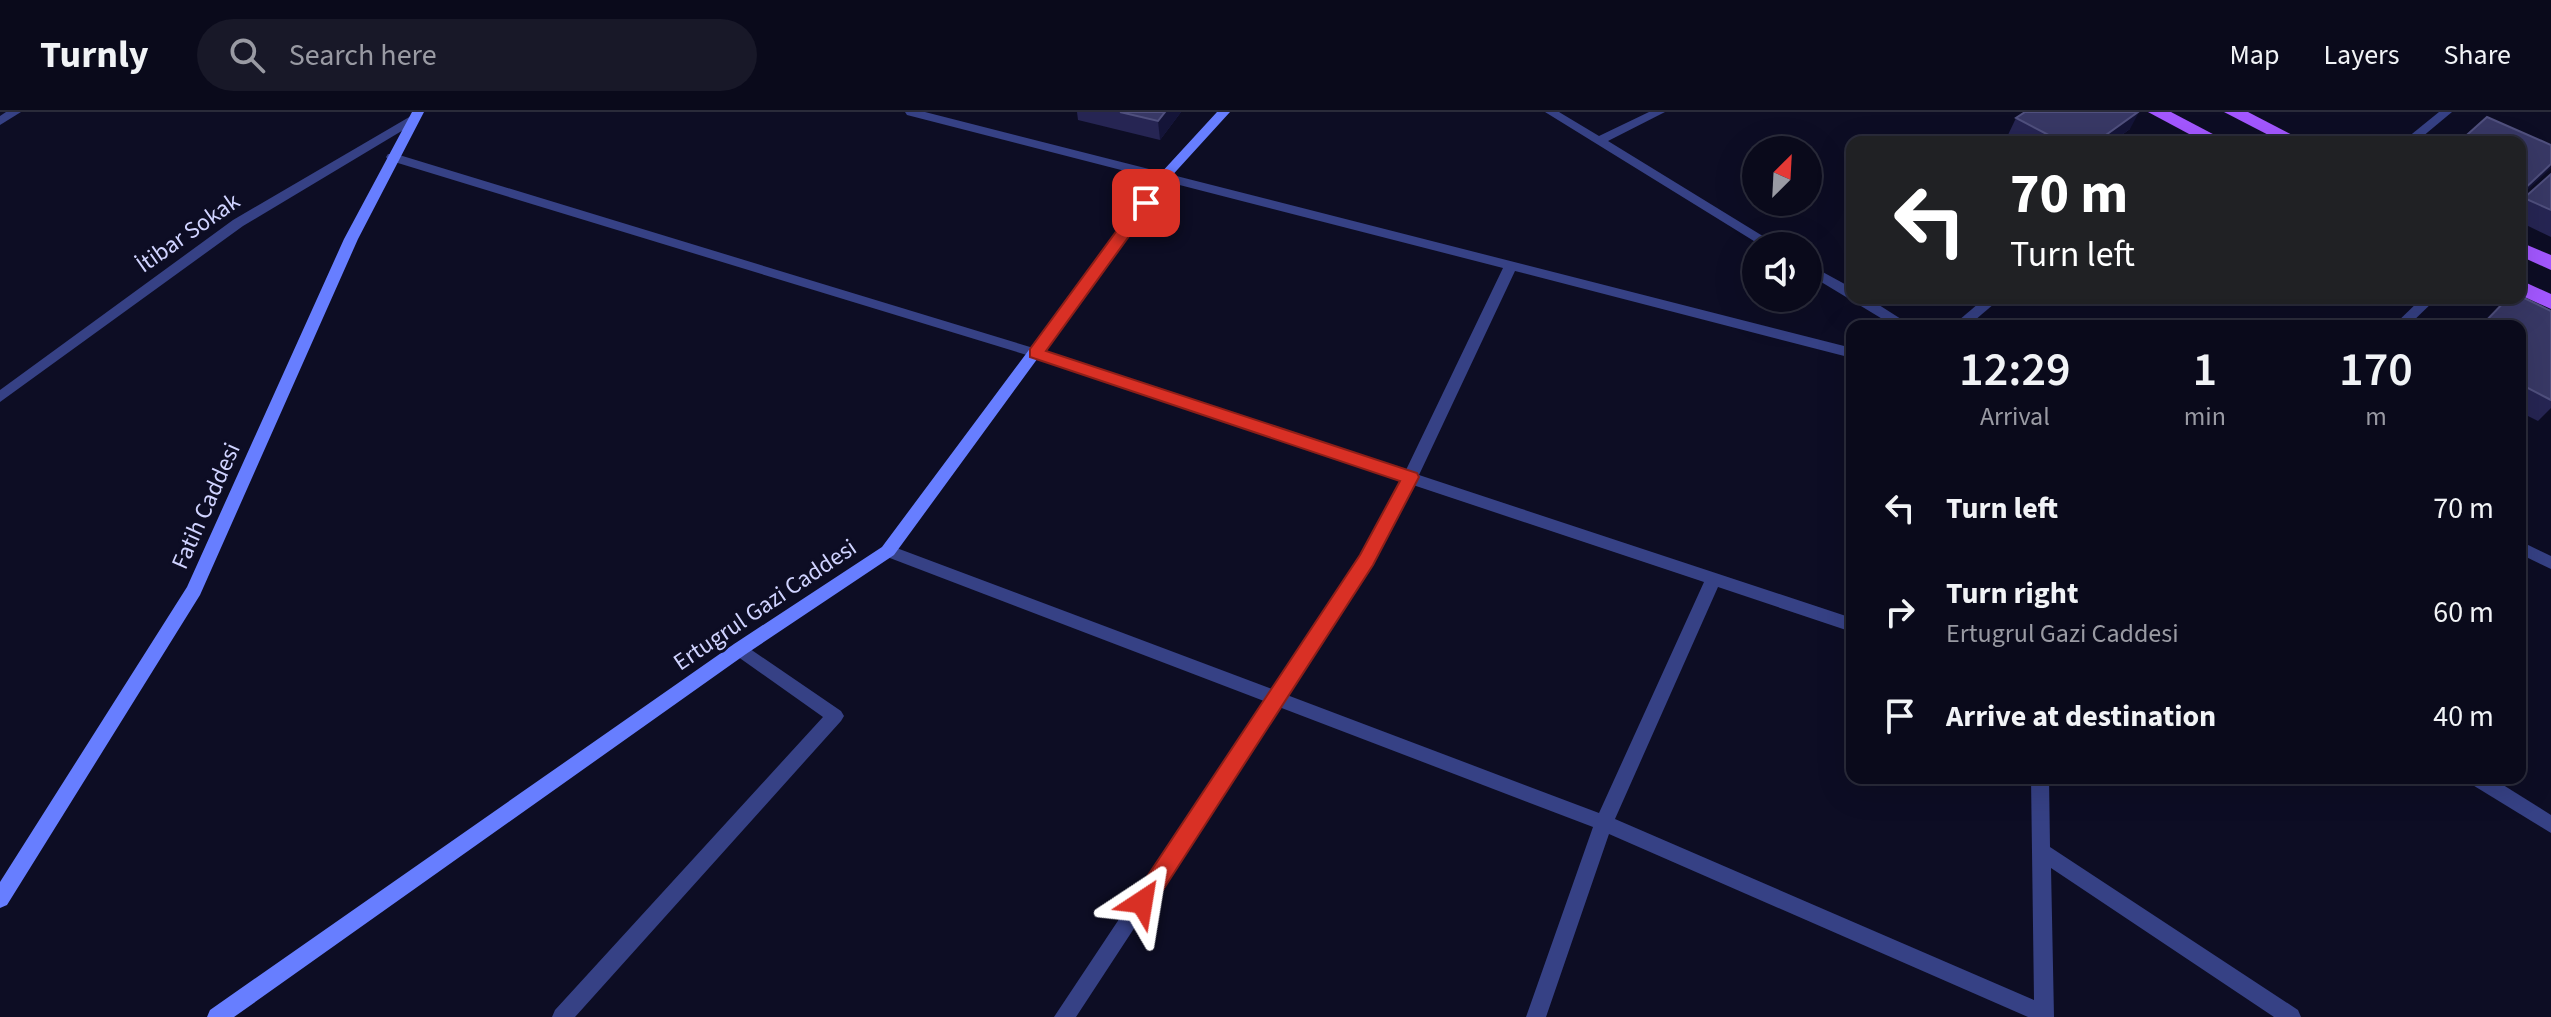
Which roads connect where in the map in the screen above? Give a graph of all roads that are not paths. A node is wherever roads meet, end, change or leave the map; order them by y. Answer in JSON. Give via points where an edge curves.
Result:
{"nodes":[{"id":1,"x":15,"y":112,"type":"edge"},
{"id":2,"x":911,"y":112,"type":"edge"},
{"id":3,"x":1224,"y":112,"type":"edge"},
{"id":4,"x":1551,"y":112,"type":"edge"},
{"id":5,"x":1659,"y":112,"type":"edge"},
{"id":6,"x":2157,"y":112,"type":"edge"},
{"id":7,"x":2233,"y":112,"type":"edge"},
{"id":8,"x":2446,"y":112,"type":"edge"},
{"id":9,"x":414,"y":116,"type":"edge"},
{"id":10,"x":0,"y":121,"type":"edge"},
{"id":11,"x":2193,"y":136,"type":"edge"},
{"id":12,"x":2284,"y":136,"type":"edge"},
{"id":13,"x":2416,"y":136,"type":"edge"},
{"id":14,"x":1599,"y":141,"type":"junction"},
{"id":15,"x":392,"y":157,"type":"junction"},
{"id":16,"x":1164,"y":177,"type":"junction"},
{"id":17,"x":1749,"y":232,"type":"edge"},
{"id":18,"x":2526,"y":251,"type":"edge"},
{"id":19,"x":2551,"y":263,"type":"edge"},
{"id":20,"x":1511,"y":266,"type":"junction"},
{"id":21,"x":1822,"y":276,"type":"edge"},
{"id":22,"x":1846,"y":290,"type":"edge"},
{"id":23,"x":2526,"y":290,"type":"edge"},
{"id":24,"x":2551,"y":302,"type":"edge"},
{"id":25,"x":1868,"y":304,"type":"edge"},
{"id":26,"x":1986,"y":304,"type":"edge"},
{"id":27,"x":2424,"y":304,"type":"edge"},
{"id":28,"x":1895,"y":320,"type":"edge"},
{"id":29,"x":1966,"y":320,"type":"edge"},
{"id":30,"x":2406,"y":320,"type":"edge"},
{"id":31,"x":1846,"y":351,"type":"edge"},
{"id":32,"x":1035,"y":353,"type":"junction"},
{"id":33,"x":0,"y":397,"type":"edge"},
{"id":34,"x":1410,"y":477,"type":"junction"},
{"id":35,"x":2526,"y":550,"type":"edge"},
{"id":36,"x":888,"y":551,"type":"junction"},
{"id":37,"x":2551,"y":563,"type":"edge"},
{"id":38,"x":1714,"y":579,"type":"junction"},
{"id":39,"x":1846,"y":623,"type":"edge"},
{"id":40,"x":740,"y":649,"type":"junction"},
{"id":41,"x":1275,"y":699,"type":"junction"},
{"id":42,"x":2040,"y":784,"type":"edge"},
{"id":43,"x":2486,"y":784,"type":"edge"},
{"id":44,"x":1604,"y":823,"type":"junction"},
{"id":45,"x":2551,"y":825,"type":"edge"},
{"id":46,"x":2041,"y":851,"type":"junction"},
{"id":47,"x":0,"y":899,"type":"edge"},
{"id":48,"x":2044,"y":1016,"type":"edge"},
{"id":49,"x":217,"y":1017,"type":"edge"},
{"id":50,"x":562,"y":1017,"type":"edge"},
{"id":51,"x":1064,"y":1017,"type":"edge"},
{"id":52,"x":1536,"y":1017,"type":"edge"},
{"id":53,"x":2291,"y":1017,"type":"edge"}],
"edges":[{"from":1,"to":10,"type":"street"},
{"from":2,"to":16,"type":"street"},
{"from":3,"to":16,"type":"street","name":"Ertugrul Gazi Caddesi"},
{"from":4,"to":14,"type":"street"},
{"from":5,"to":14,"type":"street"},
{"from":6,"to":11,"type":"main road"},
{"from":7,"to":12,"type":"main road"},
{"from":8,"to":13,"type":"street"},
{"from":9,"to":15,"type":"street","name":"Fatih Caddesi"},
{"from":9,"to":33,"type":"street","name":"İtibar Sokak","via":[[238,223]]},
{"from":14,"to":17,"type":"street"},
{"from":15,"to":32,"type":"street"},
{"from":15,"to":47,"type":"street","name":"Fatih Caddesi","via":[[194,590]]},
{"from":16,"to":20,"type":"street"},
{"from":16,"to":32,"type":"street","name":"Ertugrul Gazi Caddesi"},
{"from":18,"to":19,"type":"main road"},
{"from":20,"to":31,"type":"street"},
{"from":20,"to":34,"type":"street"},
{"from":21,"to":22,"type":"street"},
{"from":23,"to":24,"type":"main road"},
{"from":25,"to":28,"type":"street"},
{"from":26,"to":29,"type":"street"},
{"from":27,"to":30,"type":"street"},
{"from":32,"to":34,"type":"street"},
{"from":32,"to":36,"type":"street","name":"Ertugrul Gazi Caddesi"},
{"from":34,"to":38,"type":"street"},
{"from":34,"to":41,"type":"street","via":[[1366,560]]},
{"from":35,"to":37,"type":"street"},
{"from":36,"to":40,"type":"street","name":"Ertugrul Gazi Caddesi"},
{"from":36,"to":41,"type":"street"},
{"from":38,"to":39,"type":"street"},
{"from":38,"to":44,"type":"street"},
{"from":40,"to":49,"type":"street","name":"Ertugrul Gazi Caddesi"},
{"from":40,"to":50,"type":"street","via":[[835,716]]},
{"from":41,"to":44,"type":"street"},
{"from":41,"to":51,"type":"street"},
{"from":42,"to":46,"type":"street"},
{"from":43,"to":45,"type":"street"},
{"from":44,"to":48,"type":"street"},
{"from":44,"to":52,"type":"street"},
{"from":46,"to":48,"type":"street"},
{"from":46,"to":53,"type":"street"}]}
